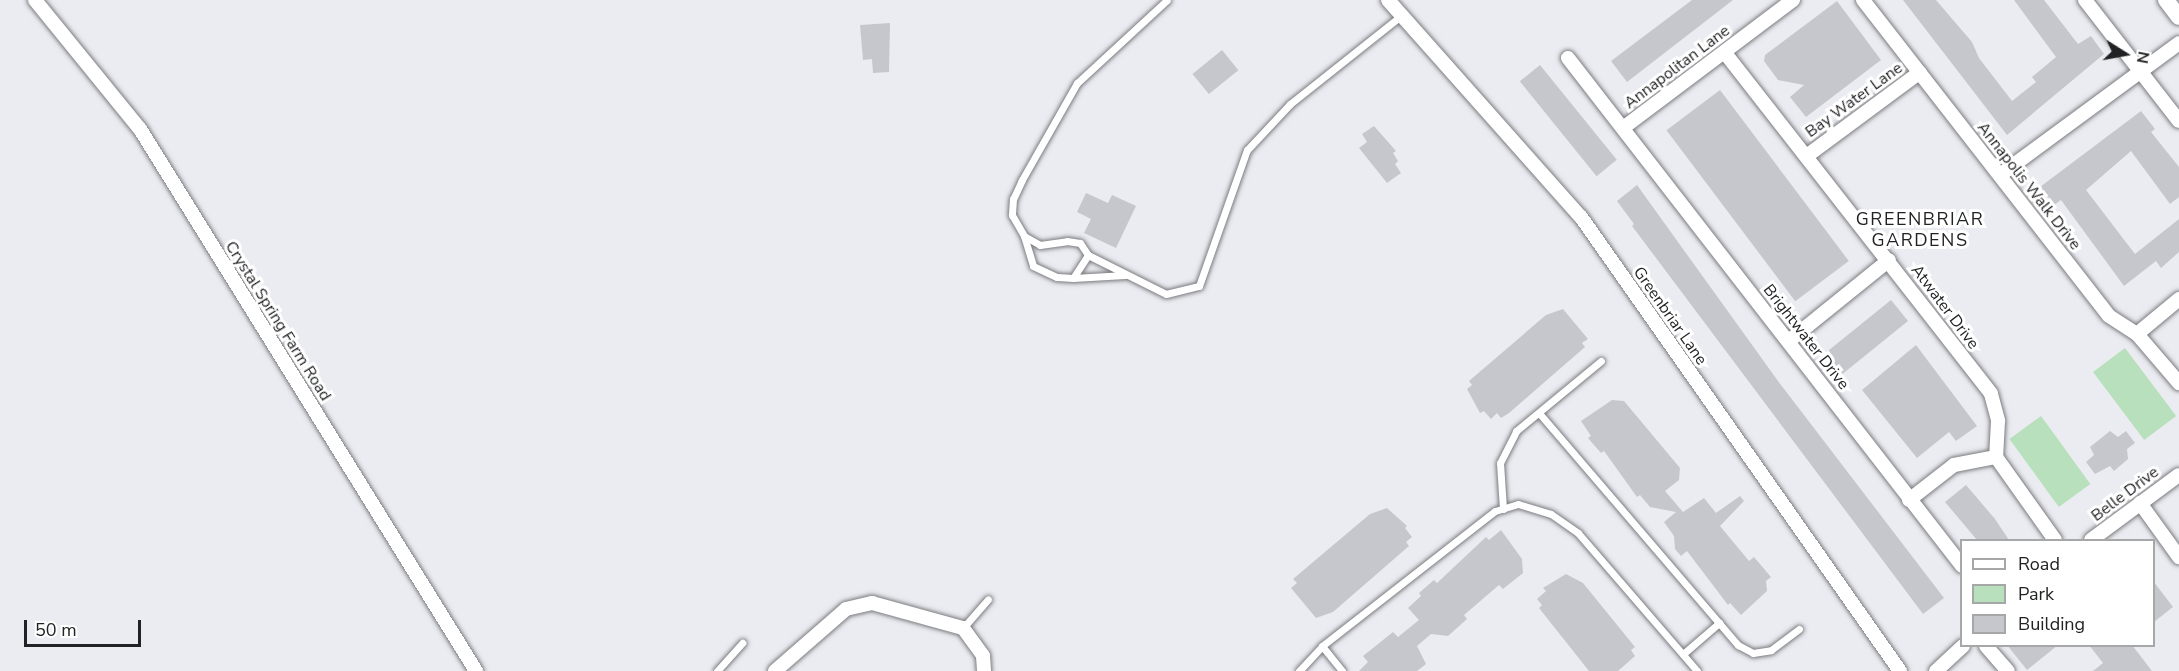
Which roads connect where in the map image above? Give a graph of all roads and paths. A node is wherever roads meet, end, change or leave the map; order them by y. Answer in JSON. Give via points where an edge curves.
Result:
{"nodes":[{"id":1,"x":35,"y":0,"type":"edge"},
{"id":2,"x":1167,"y":0,"type":"edge"},
{"id":3,"x":1388,"y":0,"type":"edge"},
{"id":4,"x":1793,"y":0,"type":"edge"},
{"id":5,"x":1863,"y":0,"type":"edge"},
{"id":6,"x":2085,"y":0,"type":"edge"},
{"id":7,"x":2166,"y":0,"type":"edge"},
{"id":8,"x":1402,"y":15,"type":"junction"},
{"id":9,"x":2179,"y":16,"type":"edge"},
{"id":10,"x":2179,"y":43,"type":"edge"},
{"id":11,"x":1725,"y":53,"type":"junction"},
{"id":12,"x":1568,"y":58,"type":"dead end"},
{"id":13,"x":1920,"y":72,"type":"junction"},
{"id":14,"x":2142,"y":73,"type":"junction"},
{"id":15,"x":2179,"y":121,"type":"edge"},
{"id":16,"x":1623,"y":128,"type":"junction"},
{"id":17,"x":1808,"y":155,"type":"junction"},
{"id":18,"x":2000,"y":175,"type":"junction"},
{"id":19,"x":1024,"y":236,"type":"junction"},
{"id":20,"x":1088,"y":255,"type":"junction"},
{"id":21,"x":1889,"y":260,"type":"junction"},
{"id":22,"x":1125,"y":275,"type":"junction"},
{"id":23,"x":1073,"y":278,"type":"junction"},
{"id":24,"x":2179,"y":299,"type":"edge"},
{"id":25,"x":2137,"y":334,"type":"junction"},
{"id":26,"x":1790,"y":340,"type":"junction"},
{"id":27,"x":1601,"y":362,"type":"dead end"},
{"id":28,"x":2179,"y":383,"type":"edge"},
{"id":29,"x":1539,"y":412,"type":"junction"},
{"id":30,"x":1996,"y":457,"type":"junction"},
{"id":31,"x":2179,"y":475,"type":"edge"},
{"id":32,"x":1909,"y":500,"type":"junction"},
{"id":33,"x":2140,"y":503,"type":"junction"},
{"id":34,"x":1503,"y":509,"type":"junction"},
{"id":35,"x":2054,"y":539,"type":"edge"},
{"id":36,"x":2092,"y":539,"type":"edge"},
{"id":37,"x":2179,"y":557,"type":"edge"},
{"id":38,"x":1960,"y":564,"type":"edge"},
{"id":39,"x":988,"y":599,"type":"dead end"},
{"id":40,"x":1719,"y":623,"type":"junction"},
{"id":41,"x":963,"y":628,"type":"junction"},
{"id":42,"x":1799,"y":629,"type":"dead end"},
{"id":43,"x":742,"y":643,"type":"dead end"},
{"id":44,"x":1322,"y":646,"type":"junction"},
{"id":45,"x":1961,"y":647,"type":"edge"},
{"id":46,"x":1988,"y":647,"type":"edge"},
{"id":47,"x":1683,"y":654,"type":"junction"},
{"id":48,"x":476,"y":671,"type":"edge"},
{"id":49,"x":717,"y":671,"type":"edge"},
{"id":50,"x":775,"y":671,"type":"edge"},
{"id":51,"x":984,"y":671,"type":"edge"},
{"id":52,"x":1299,"y":671,"type":"edge"},
{"id":53,"x":1342,"y":671,"type":"edge"},
{"id":54,"x":1697,"y":671,"type":"edge"},
{"id":55,"x":1900,"y":671,"type":"edge"},
{"id":56,"x":1935,"y":671,"type":"edge"},
{"id":57,"x":2008,"y":671,"type":"edge"}],
"edges":[{"from":1,"to":48,"type":"street","name":"Crystal Spring Farm Road","via":[[140,129]]},
{"from":2,"to":19,"type":"lane","via":[[1077,83],[1056,117],[1013,199],[1012,215]]},
{"from":3,"to":8,"type":"street","name":"Greenbriar Lane"},
{"from":4,"to":11,"type":"street","name":"Annapolitan Lane"},
{"from":5,"to":13,"type":"street","name":"Annapolis Walk Drive"},
{"from":6,"to":14,"type":"street"},
{"from":7,"to":9,"type":"street"},
{"from":8,"to":22,"type":"lane","via":[[1290,104],[1247,150],[1199,286],[1166,294]]},
{"from":8,"to":55,"type":"street","name":"Greenbriar Lane","via":[[1581,217]]},
{"from":10,"to":14,"type":"street"},
{"from":11,"to":16,"type":"street","name":"Annapolitan Lane"},
{"from":11,"to":17,"type":"street","name":"Atwater Drive"},
{"from":12,"to":16,"type":"street","name":"Annapolitan Lane"},
{"from":13,"to":17,"type":"street","name":"Bay Water Lane"},
{"from":13,"to":18,"type":"street","name":"Annapolis Walk Drive"},
{"from":14,"to":15,"type":"street"},
{"from":14,"to":18,"type":"street"},
{"from":16,"to":26,"type":"street","name":"Brightwater Drive"},
{"from":17,"to":21,"type":"street","name":"Atwater Drive"},
{"from":18,"to":25,"type":"street","name":"Annapolis Walk Drive","via":[[2109,316]]},
{"from":19,"to":20,"type":"lane","via":[[1040,245],[1080,243]]},
{"from":19,"to":23,"type":"lane","via":[[1033,266],[1057,277]]},
{"from":20,"to":22,"type":"lane"},
{"from":20,"to":23,"type":"lane"},
{"from":21,"to":26,"type":"street"},
{"from":21,"to":30,"type":"street","name":"Atwater Drive","via":[[1991,394],[1998,421]]},
{"from":22,"to":23,"type":"lane"},
{"from":24,"to":25,"type":"street"},
{"from":25,"to":28,"type":"street","name":"Annapolis Walk Drive"},
{"from":26,"to":32,"type":"street","name":"Brightwater Drive"},
{"from":27,"to":29,"type":"lane"},
{"from":29,"to":34,"type":"lane","via":[[1516,431],[1500,463]]},
{"from":29,"to":40,"type":"lane"},
{"from":30,"to":32,"type":"street","via":[[1954,465]]},
{"from":30,"to":35,"type":"street"},
{"from":31,"to":33,"type":"street","name":"Belle Drive"},
{"from":32,"to":38,"type":"street","name":"Brightwater Drive"},
{"from":33,"to":36,"type":"street","name":"Belle Drive"},
{"from":33,"to":37,"type":"street"},
{"from":34,"to":44,"type":"lane"},
{"from":34,"to":47,"type":"lane","via":[[1518,504],[1551,514],[1578,533]]},
{"from":39,"to":41,"type":"lane"},
{"from":40,"to":42,"type":"lane","via":[[1738,645],[1753,653],[1771,650]]},
{"from":40,"to":47,"type":"lane"},
{"from":41,"to":50,"type":"street","via":[[872,603],[846,609]]},
{"from":41,"to":51,"type":"street","via":[[983,657]]},
{"from":43,"to":49,"type":"lane"},
{"from":44,"to":52,"type":"lane"},
{"from":44,"to":53,"type":"lane"},
{"from":45,"to":56,"type":"street"},
{"from":46,"to":57,"type":"street"},
{"from":47,"to":54,"type":"lane"}]}
